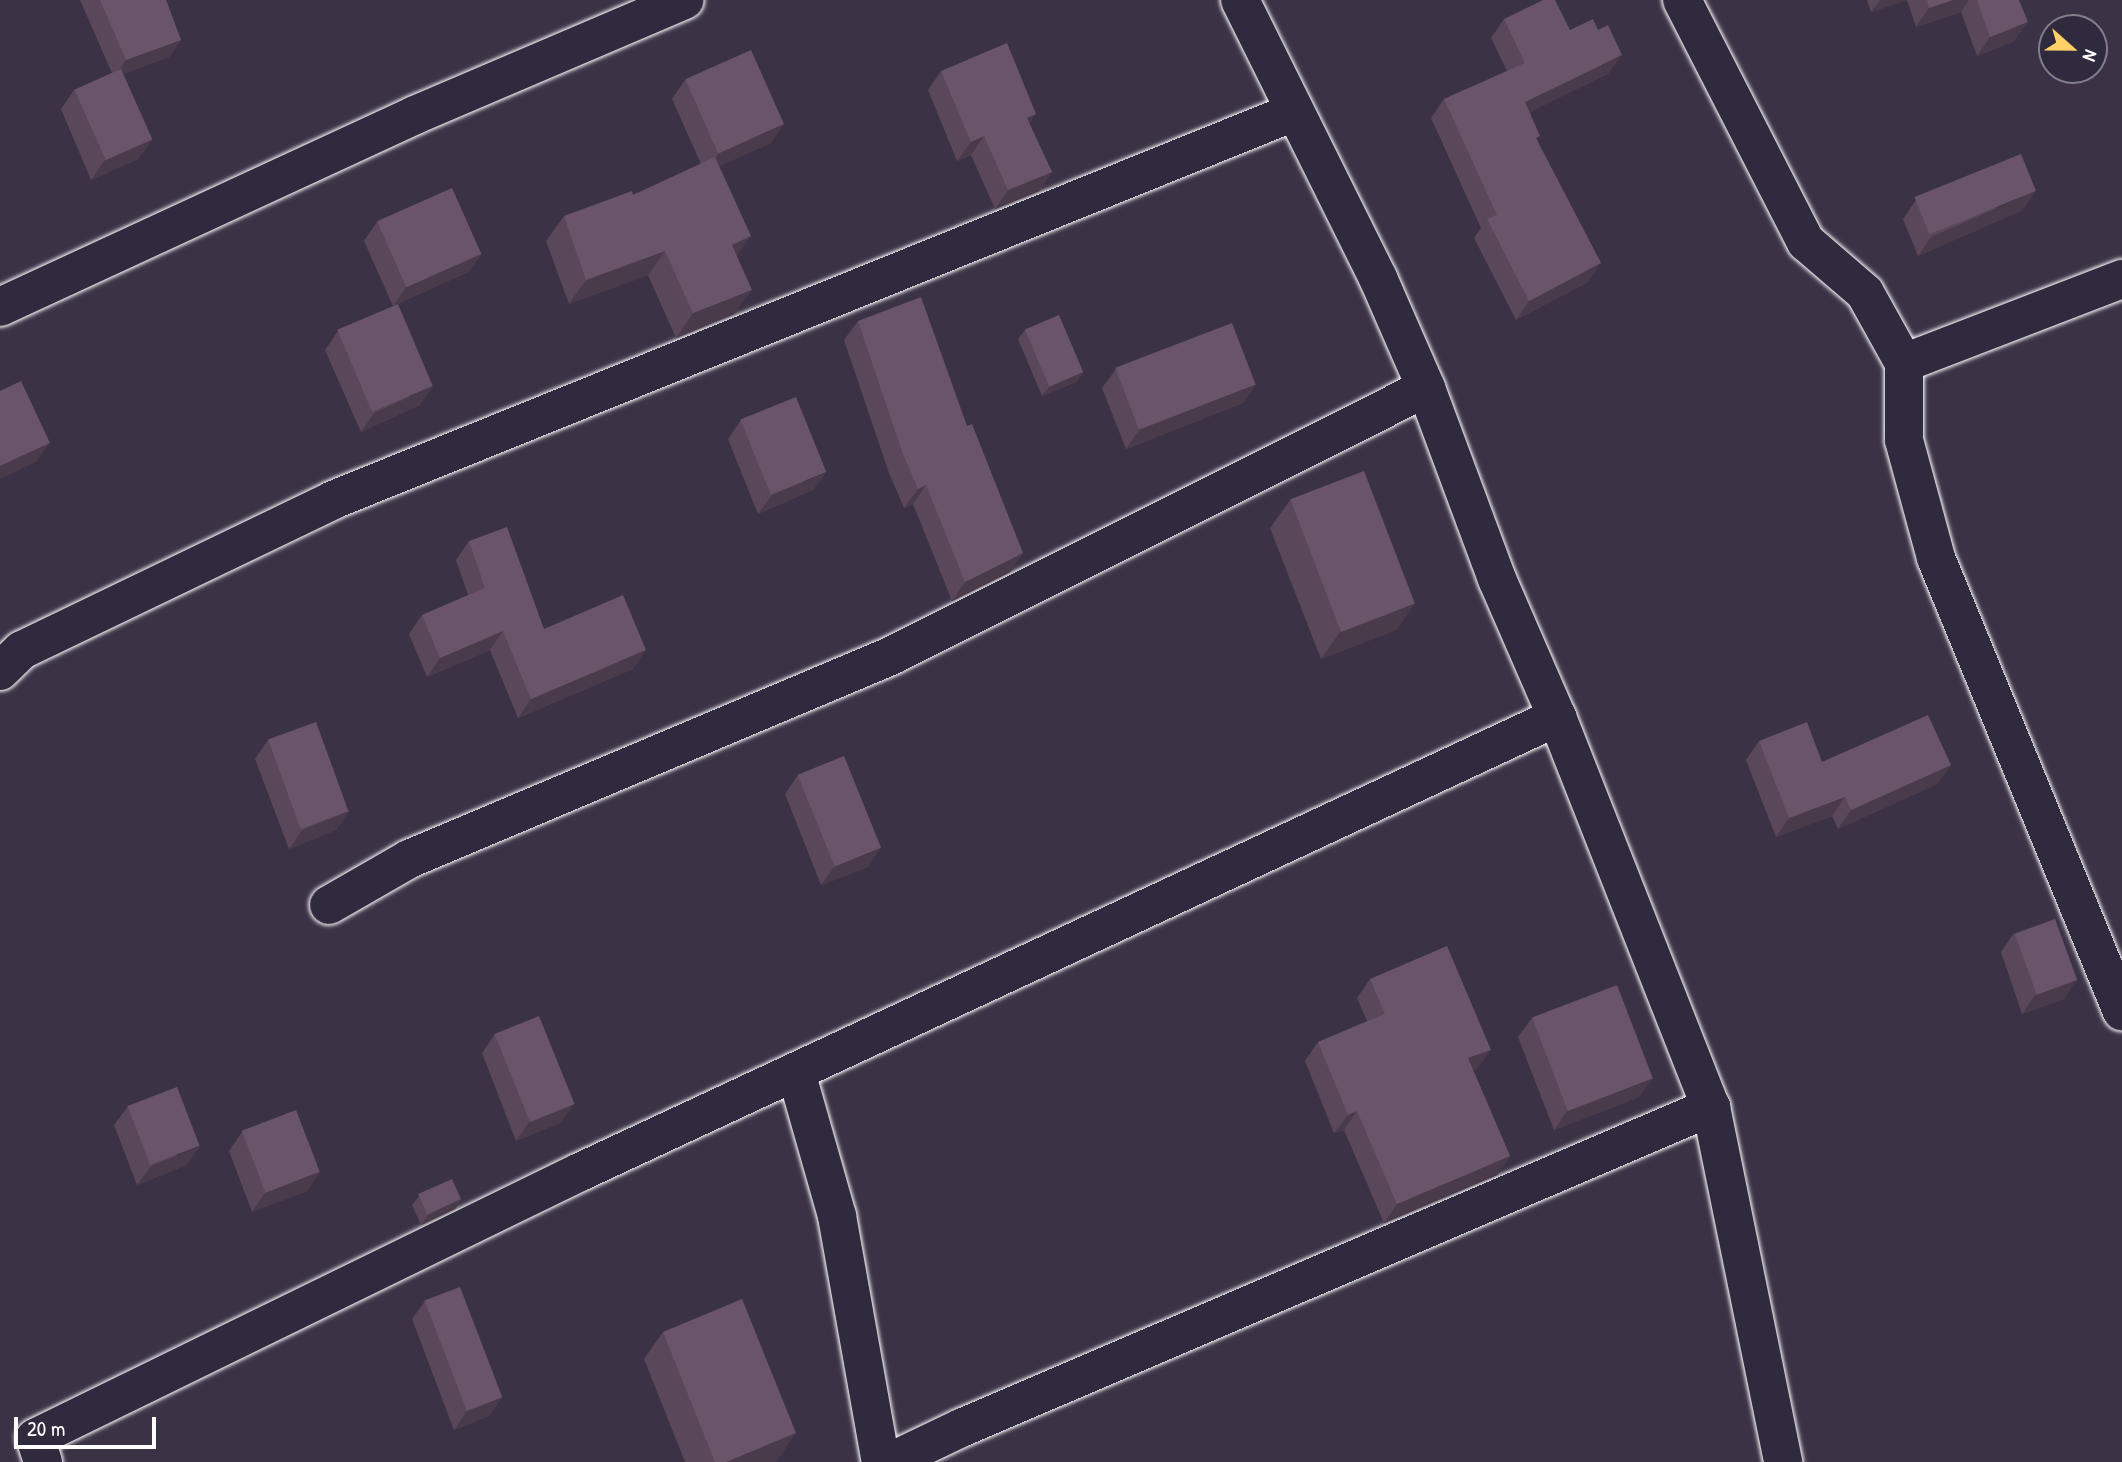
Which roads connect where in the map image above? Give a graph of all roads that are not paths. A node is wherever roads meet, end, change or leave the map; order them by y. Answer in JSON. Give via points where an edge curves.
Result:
{"nodes":[{"id":1,"x":684,"y":0,"type":"edge"},
{"id":2,"x":1240,"y":0,"type":"edge"},
{"id":3,"x":1682,"y":0,"type":"edge"},
{"id":4,"x":1294,"y":112,"type":"junction"},
{"id":5,"x":2122,"y":279,"type":"edge"},
{"id":6,"x":0,"y":307,"type":"edge"},
{"id":7,"x":1903,"y":363,"type":"junction"},
{"id":8,"x":1426,"y":388,"type":"junction"},
{"id":9,"x":0,"y":671,"type":"edge"},
{"id":10,"x":1557,"y":717,"type":"junction"},
{"id":11,"x":329,"y":905,"type":"dead end"},
{"id":12,"x":2122,"y":1011,"type":"edge"},
{"id":13,"x":796,"y":1072,"type":"junction"},
{"id":14,"x":1711,"y":1107,"type":"junction"},
{"id":15,"x":43,"y":1462,"type":"edge"},
{"id":16,"x":881,"y":1462,"type":"edge"},
{"id":17,"x":890,"y":1462,"type":"edge"},
{"id":18,"x":1783,"y":1462,"type":"edge"}],
"edges":[{"from":1,"to":6,"type":"street","via":[[415,115]]},
{"from":2,"to":4,"type":"street"},
{"from":3,"to":7,"type":"street","via":[[1806,242],[1864,293]]},
{"from":4,"to":8,"type":"street","via":[[1378,278]]},
{"from":4,"to":9,"type":"street","via":[[333,500],[22,650]]},
{"from":5,"to":7,"type":"street"},
{"from":7,"to":12,"type":"street","via":[[1904,440],[1936,558]]},
{"from":8,"to":10,"type":"street","via":[[1497,579]]},
{"from":8,"to":11,"type":"street","via":[[893,655],[410,859]]},
{"from":10,"to":13,"type":"street"},
{"from":10,"to":14,"type":"street"},
{"from":13,"to":15,"type":"street","via":[[580,1172],[35,1438]]},
{"from":13,"to":16,"type":"street","via":[[837,1216]]},
{"from":14,"to":17,"type":"street"},
{"from":14,"to":18,"type":"street"}]}
